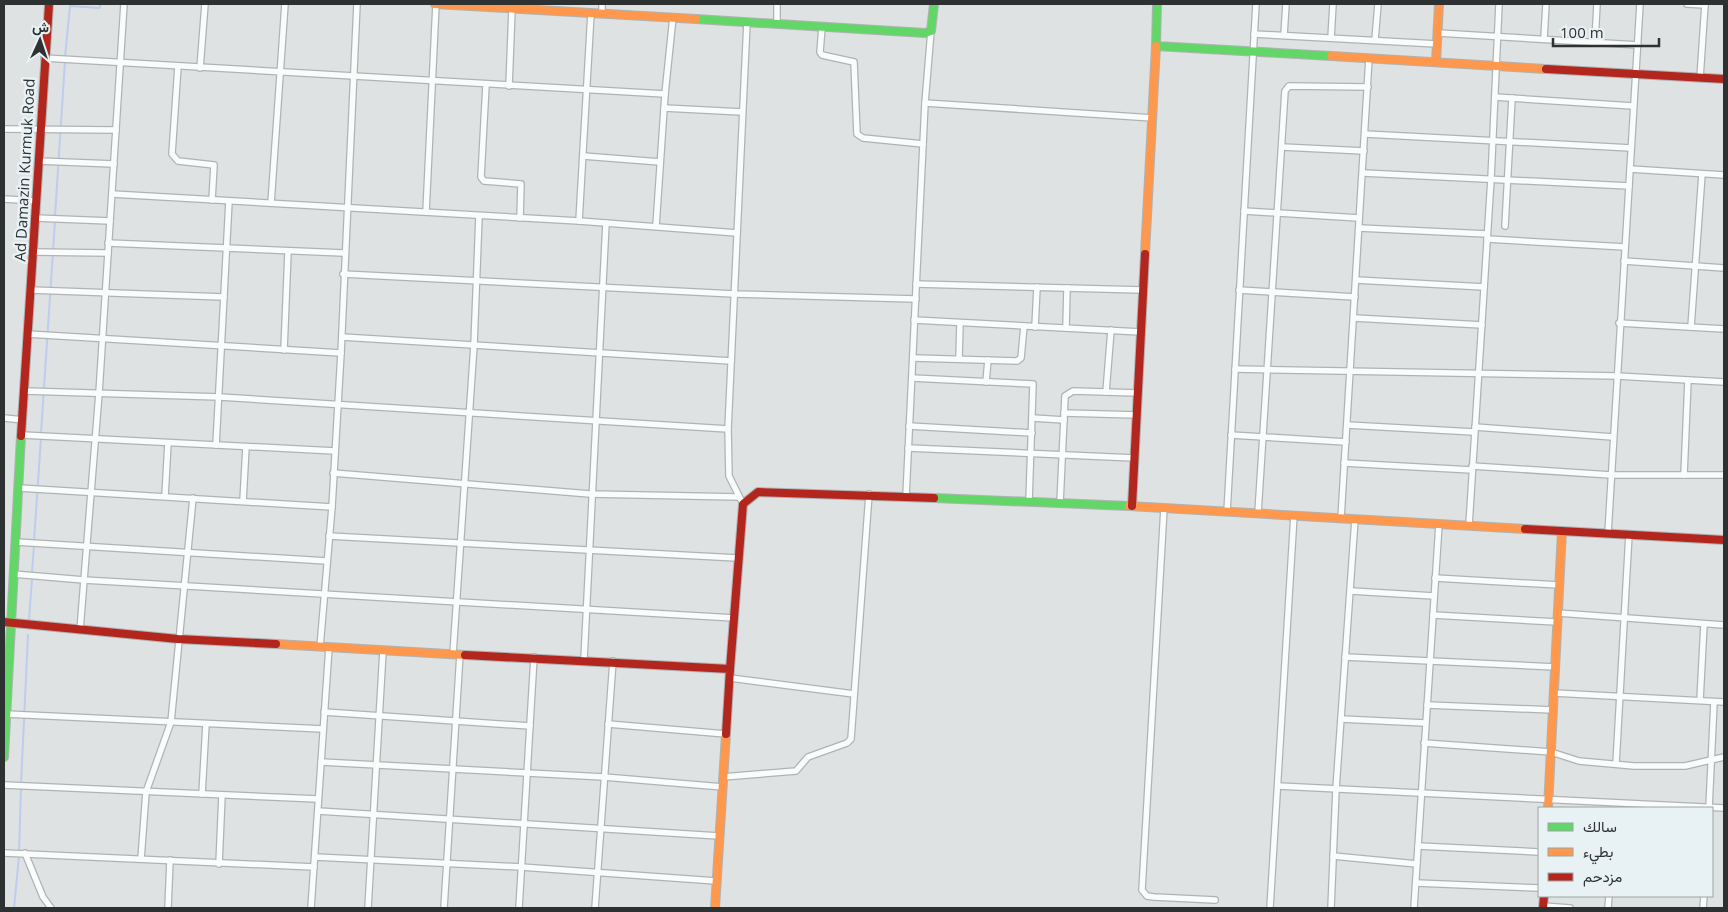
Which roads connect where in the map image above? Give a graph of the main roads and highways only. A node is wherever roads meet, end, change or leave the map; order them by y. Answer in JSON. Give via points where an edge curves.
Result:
{"nodes":[{"id":1,"x":49,"y":4,"type":"edge"},
{"id":2,"x":436,"y":4,"type":"edge"},
{"id":3,"x":934,"y":4,"type":"edge"},
{"id":4,"x":1157,"y":4,"type":"edge"},
{"id":5,"x":1439,"y":4,"type":"edge"},
{"id":6,"x":524,"y":7,"type":"edge"},
{"id":7,"x":1156,"y":46,"type":"junction"},
{"id":8,"x":1436,"y":62,"type":"junction"},
{"id":9,"x":1724,"y":79,"type":"edge"},
{"id":10,"x":1132,"y":506,"type":"junction"},
{"id":11,"x":1562,"y":531,"type":"junction"},
{"id":12,"x":1724,"y":540,"type":"edge"},
{"id":13,"x":7,"y":622,"type":"edge"},
{"id":14,"x":730,"y":669,"type":"junction"},
{"id":15,"x":4,"y":757,"type":"edge"},
{"id":16,"x":1548,"y":804,"type":"edge"},
{"id":17,"x":715,"y":908,"type":"edge"}],
"edges":[{"from":1,"to":13,"type":"main road","name":"Ad Damazin Kurmuk Road","via":[[16,542]]},
{"from":2,"to":6,"type":"main road"},
{"from":3,"to":6,"type":"main road","via":[[931,31],[591,14]]},
{"from":4,"to":7,"type":"main road"},
{"from":5,"to":8,"type":"main road"},
{"from":7,"to":8,"type":"main road"},
{"from":7,"to":10,"type":"main road"},
{"from":8,"to":9,"type":"main road"},
{"from":10,"to":11,"type":"main road"},
{"from":10,"to":14,"type":"main road","via":[[758,492],[741,500]]},
{"from":11,"to":12,"type":"main road"},
{"from":11,"to":16,"type":"main road"},
{"from":13,"to":14,"type":"main road","via":[[178,639]]},
{"from":13,"to":15,"type":"main road","name":"Ad Damazin Kurmuk Road"},
{"from":14,"to":17,"type":"main road"}]}
